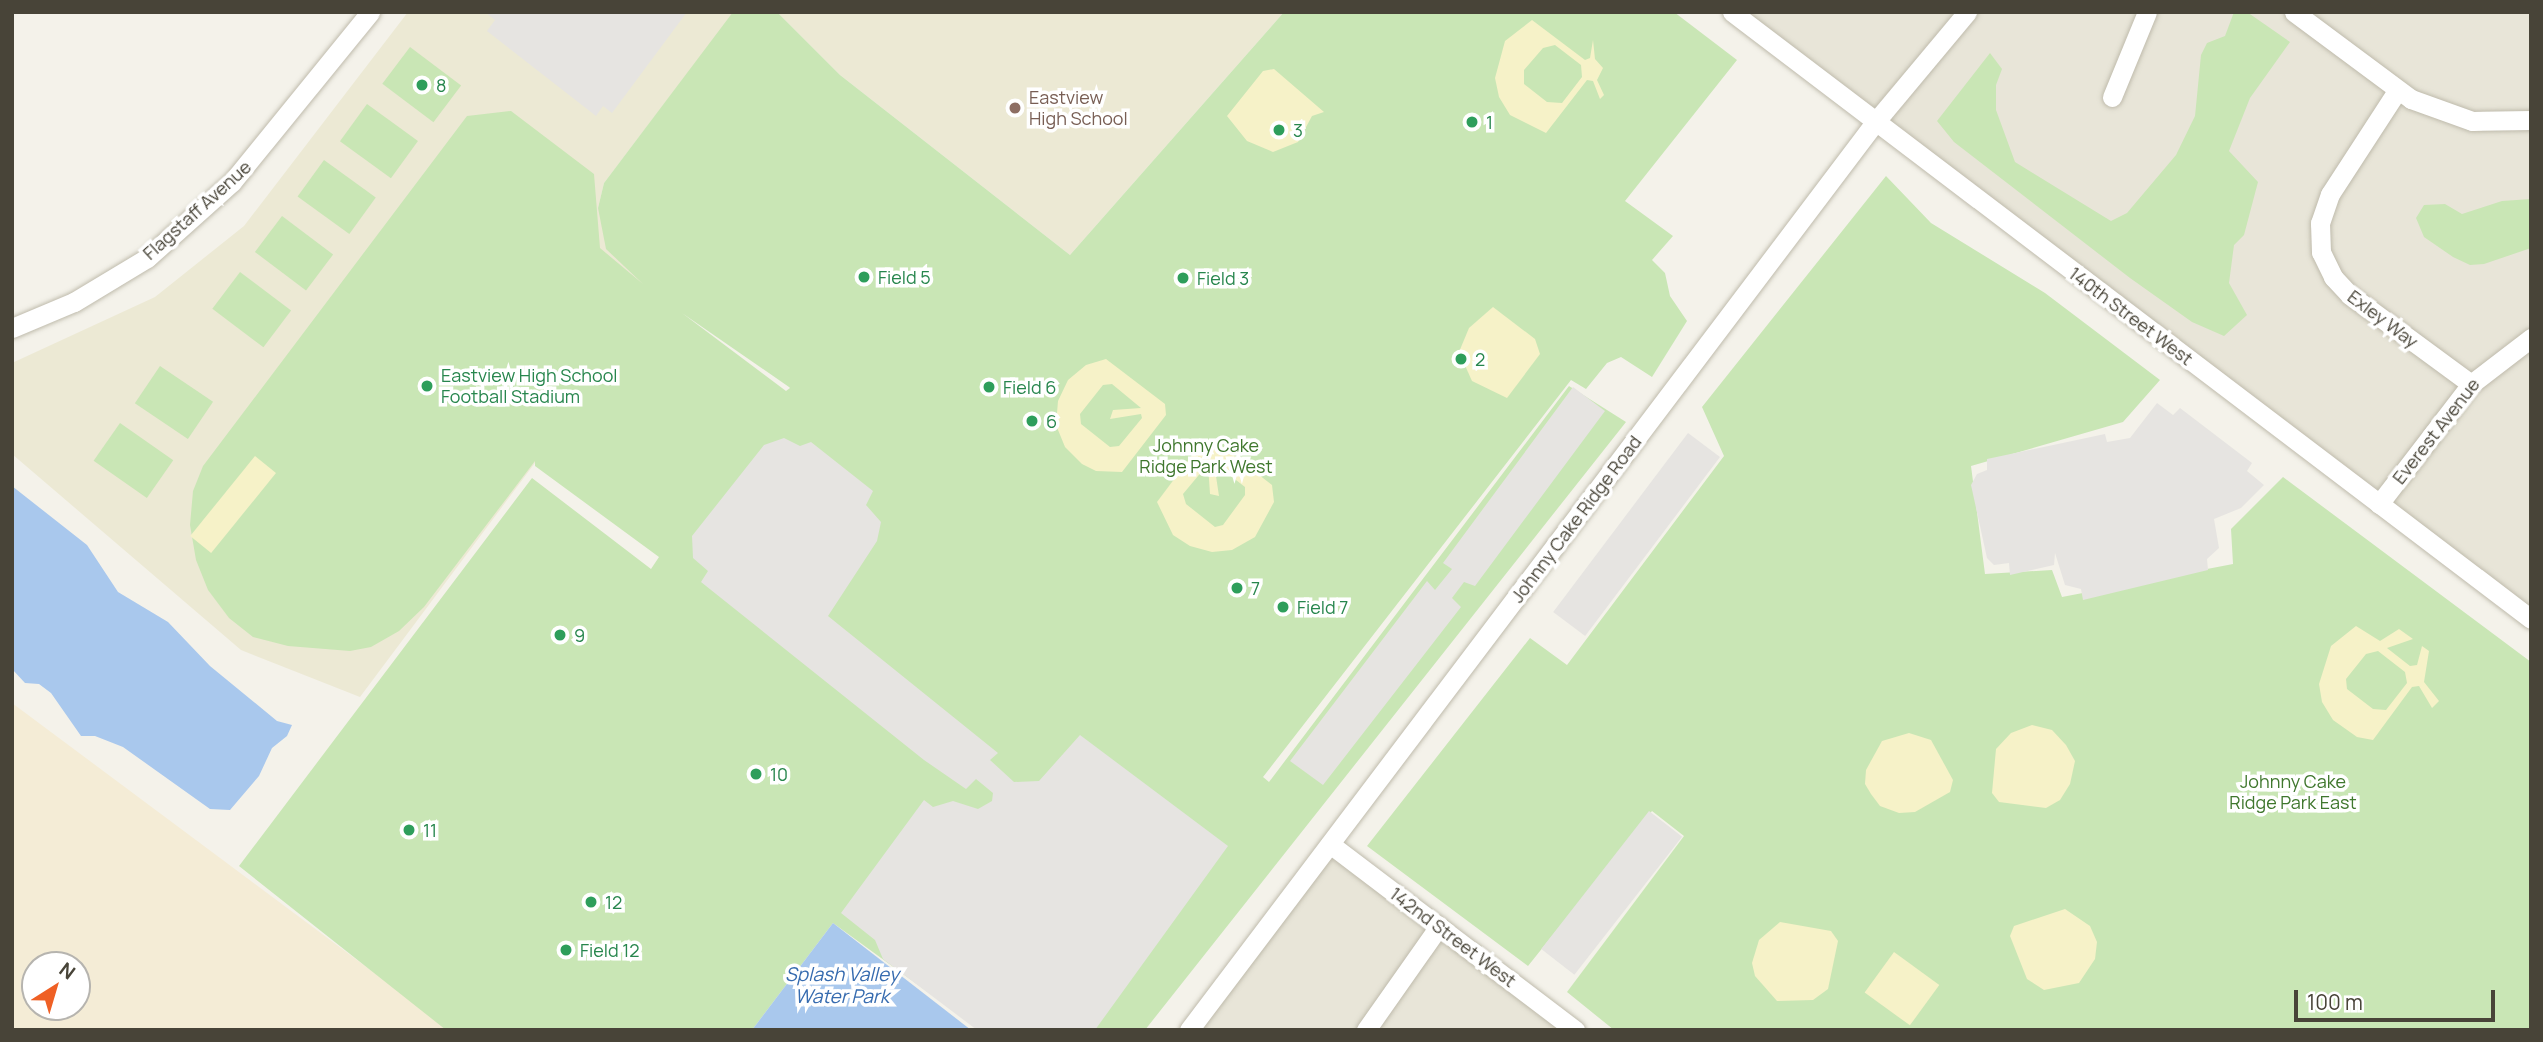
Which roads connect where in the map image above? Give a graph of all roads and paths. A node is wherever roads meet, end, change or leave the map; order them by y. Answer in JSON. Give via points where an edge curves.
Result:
{"nodes":[{"id":1,"x":370,"y":12,"type":"edge"},
{"id":2,"x":1732,"y":12,"type":"edge"},
{"id":3,"x":1967,"y":12,"type":"edge"},
{"id":4,"x":2147,"y":12,"type":"edge"},
{"id":5,"x":2294,"y":12,"type":"edge"},
{"id":6,"x":2396,"y":91,"type":"junction"},
{"id":7,"x":2112,"y":97,"type":"dead end"},
{"id":8,"x":2531,"y":120,"type":"edge"},
{"id":9,"x":1876,"y":121,"type":"junction"},
{"id":10,"x":12,"y":328,"type":"edge"},
{"id":11,"x":2531,"y":338,"type":"edge"},
{"id":12,"x":2471,"y":384,"type":"junction"},
{"id":13,"x":2379,"y":504,"type":"junction"},
{"id":14,"x":2531,"y":619,"type":"edge"},
{"id":15,"x":1330,"y":844,"type":"junction"},
{"id":16,"x":1439,"y":926,"type":"junction"},
{"id":17,"x":1189,"y":1030,"type":"edge"},
{"id":18,"x":1366,"y":1030,"type":"edge"},
{"id":19,"x":1575,"y":1030,"type":"edge"}],
"edges":[{"from":1,"to":10,"type":"street","name":"Flagstaff Avenue","via":[[232,182],[156,249],[74,302]]},
{"from":2,"to":9,"type":"street","name":"140th Street West"},
{"from":3,"to":9,"type":"street","name":"Johnny Cake Ridge Road"},
{"from":4,"to":7,"type":"street"},
{"from":5,"to":6,"type":"street"},
{"from":6,"to":8,"type":"street","via":[[2472,121]]},
{"from":6,"to":12,"type":"street","name":"Exley Way","via":[[2330,194],[2320,223],[2321,252],[2333,277],[2350,295]]},
{"from":9,"to":13,"type":"street","name":"140th Street West"},
{"from":9,"to":15,"type":"street","name":"Johnny Cake Ridge Road"},
{"from":11,"to":12,"type":"street","name":"Everest Avenue"},
{"from":12,"to":13,"type":"street","name":"Everest Avenue"},
{"from":13,"to":14,"type":"street","name":"140th Street West"},
{"from":15,"to":16,"type":"street","name":"142nd Street West"},
{"from":15,"to":17,"type":"street","name":"Johnny Cake Ridge Road"},
{"from":16,"to":18,"type":"street"},
{"from":16,"to":19,"type":"street","name":"142nd Street West"}]}
